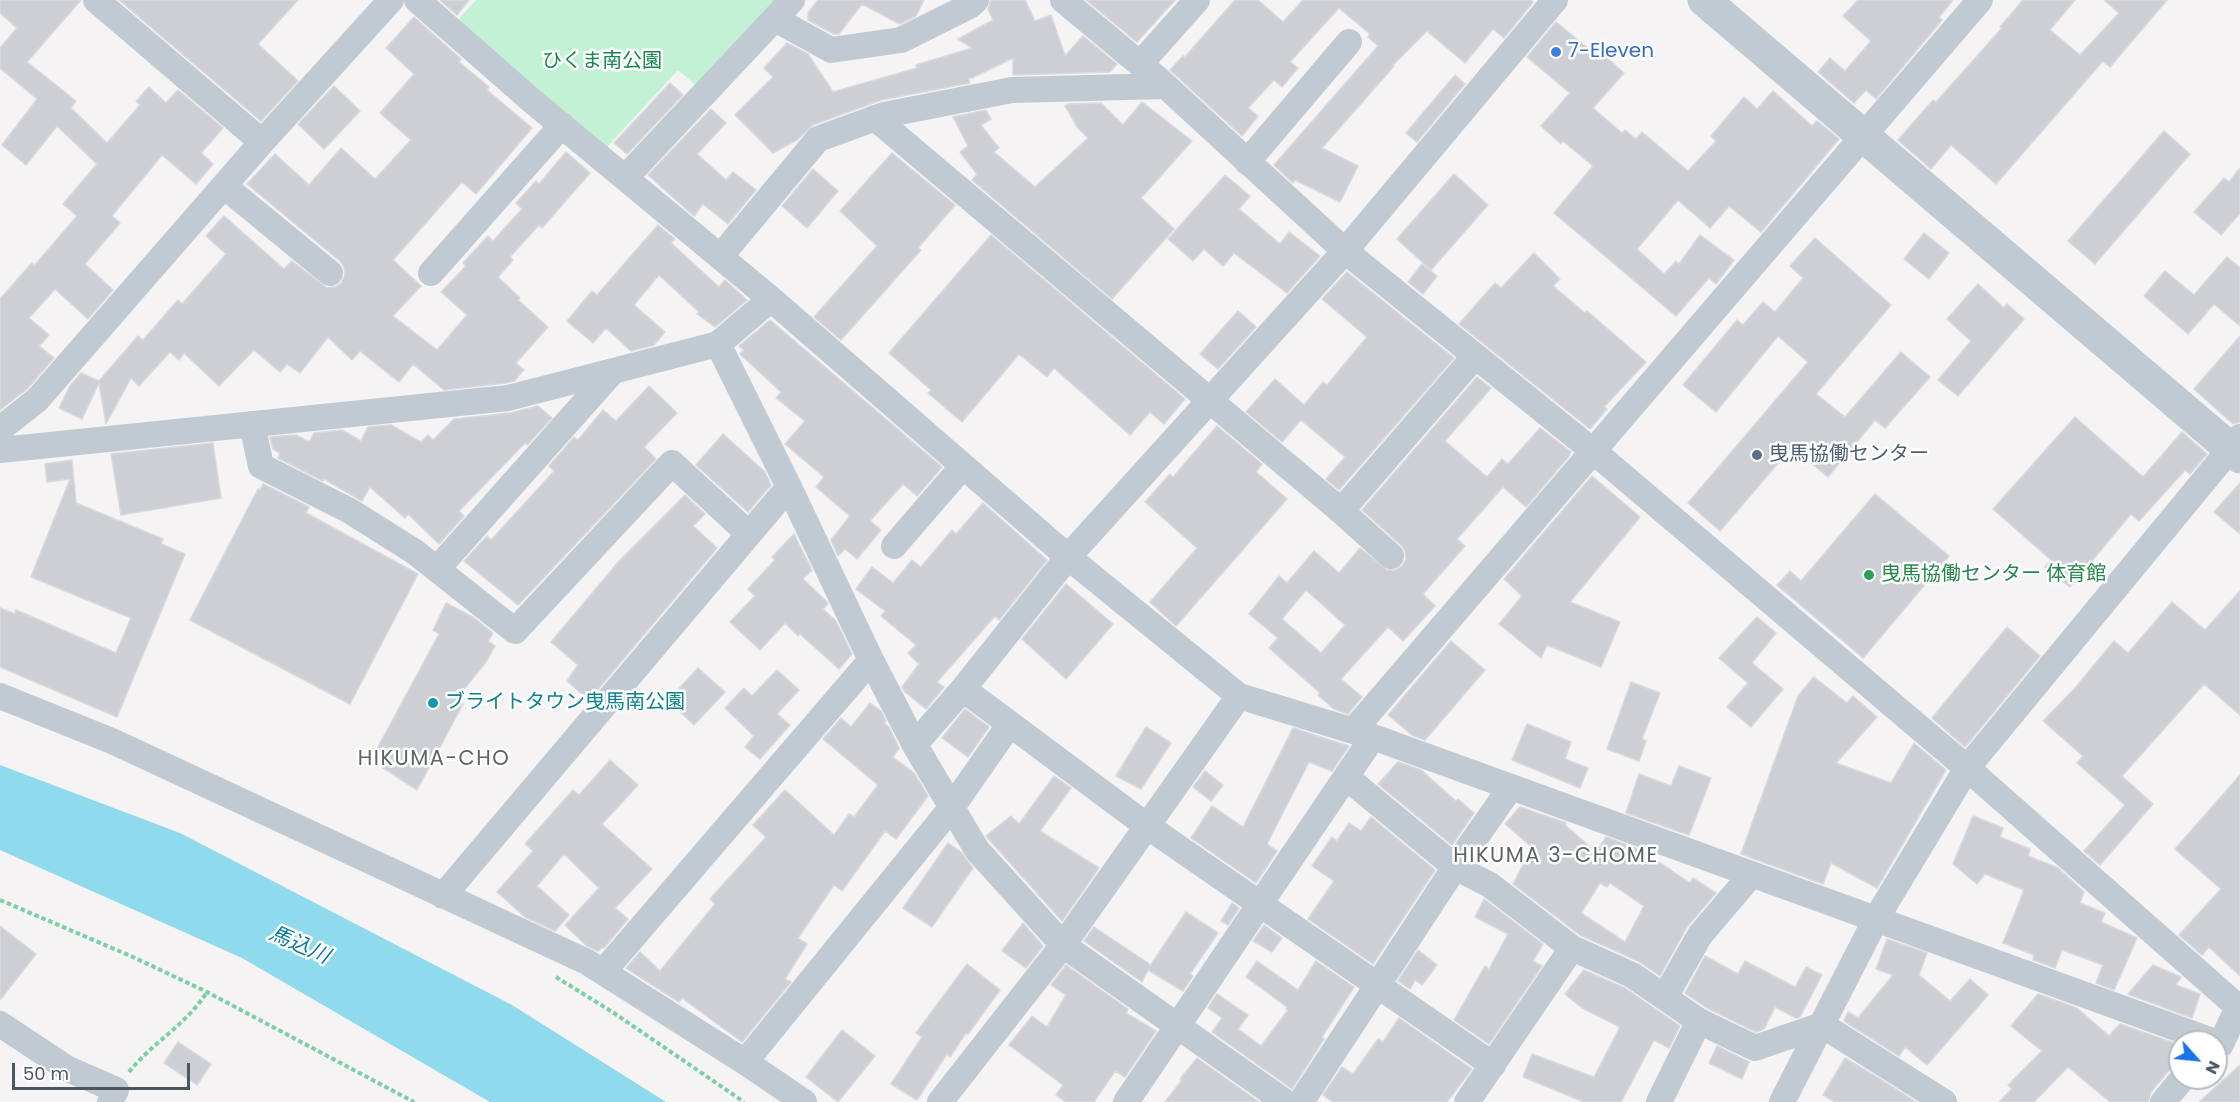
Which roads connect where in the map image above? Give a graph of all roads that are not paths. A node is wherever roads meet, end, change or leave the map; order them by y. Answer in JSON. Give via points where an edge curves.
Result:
{"nodes":[{"id":1,"x":96,"y":0,"type":"edge"},
{"id":2,"x":391,"y":0,"type":"edge"},
{"id":3,"x":417,"y":0,"type":"edge"},
{"id":4,"x":792,"y":0,"type":"edge"},
{"id":5,"x":976,"y":0,"type":"edge"},
{"id":6,"x":1063,"y":0,"type":"edge"},
{"id":7,"x":1197,"y":0,"type":"edge"},
{"id":8,"x":1555,"y":0,"type":"edge"},
{"id":9,"x":1704,"y":0,"type":"edge"},
{"id":10,"x":1980,"y":0,"type":"edge"},
{"id":11,"x":775,"y":19,"type":"junction"},
{"id":12,"x":1349,"y":42,"type":"dead end"},
{"id":13,"x":1140,"y":64,"type":"junction"},
{"id":14,"x":1165,"y":86,"type":"junction"},
{"id":15,"x":875,"y":118,"type":"junction"},
{"id":16,"x":562,"y":125,"type":"junction"},
{"id":17,"x":1864,"y":137,"type":"junction"},
{"id":18,"x":262,"y":142,"type":"junction"},
{"id":19,"x":1247,"y":162,"type":"junction"},
{"id":20,"x":625,"y":178,"type":"junction"},
{"id":21,"x":224,"y":186,"type":"junction"},
{"id":22,"x":1344,"y":251,"type":"junction"},
{"id":23,"x":720,"y":257,"type":"junction"},
{"id":24,"x":330,"y":273,"type":"dead end"},
{"id":25,"x":431,"y":273,"type":"dead end"},
{"id":26,"x":771,"y":299,"type":"junction"},
{"id":27,"x":718,"y":344,"type":"junction"},
{"id":28,"x":1475,"y":356,"type":"junction"},
{"id":29,"x":613,"y":371,"type":"junction"},
{"id":30,"x":1210,"y":400,"type":"junction"},
{"id":31,"x":252,"y":424,"type":"junction"},
{"id":32,"x":0,"y":429,"type":"edge"},
{"id":33,"x":2237,"y":447,"type":"edge"},
{"id":34,"x":0,"y":450,"type":"edge"},
{"id":35,"x":1592,"y":450,"type":"junction"},
{"id":36,"x":963,"y":466,"type":"junction"},
{"id":37,"x":789,"y":487,"type":"junction"},
{"id":38,"x":1341,"y":511,"type":"junction"},
{"id":39,"x":749,"y":534,"type":"junction"},
{"id":40,"x":894,"y":546,"type":"dead end"},
{"id":41,"x":1391,"y":556,"type":"dead end"},
{"id":42,"x":1068,"y":557,"type":"junction"},
{"id":43,"x":437,"y":569,"type":"junction"},
{"id":44,"x":871,"y":660,"type":"junction"},
{"id":45,"x":963,"y":689,"type":"junction"},
{"id":46,"x":0,"y":696,"type":"edge"},
{"id":47,"x":1239,"y":696,"type":"junction"},
{"id":48,"x":1010,"y":724,"type":"junction"},
{"id":49,"x":1363,"y":734,"type":"junction"},
{"id":50,"x":915,"y":744,"type":"junction"},
{"id":51,"x":1967,"y":768,"type":"junction"},
{"id":52,"x":1346,"y":777,"type":"junction"},
{"id":53,"x":1511,"y":787,"type":"junction"},
{"id":54,"x":952,"y":807,"type":"junction"},
{"id":55,"x":1147,"y":826,"type":"junction"},
{"id":56,"x":1455,"y":867,"type":"junction"},
{"id":57,"x":1752,"y":874,"type":"junction"},
{"id":58,"x":443,"y":897,"type":"junction"},
{"id":59,"x":1261,"y":904,"type":"junction"},
{"id":60,"x":1876,"y":919,"type":"junction"},
{"id":61,"x":1063,"y":945,"type":"junction"},
{"id":62,"x":1572,"y":948,"type":"junction"},
{"id":63,"x":603,"y":972,"type":"junction"},
{"id":64,"x":1376,"y":986,"type":"junction"},
{"id":65,"x":1665,"y":998,"type":"junction"},
{"id":66,"x":1699,"y":1021,"type":"junction"},
{"id":67,"x":0,"y":1024,"type":"edge"},
{"id":68,"x":1822,"y":1025,"type":"junction"},
{"id":69,"x":1179,"y":1026,"type":"junction"},
{"id":70,"x":2181,"y":1030,"type":"edge"},
{"id":71,"x":2226,"y":1030,"type":"edge"},
{"id":72,"x":745,"y":1062,"type":"junction"},
{"id":73,"x":1492,"y":1065,"type":"junction"},
{"id":74,"x":2172,"y":1090,"type":"edge"},
{"id":75,"x":113,"y":1096,"type":"edge"},
{"id":76,"x":804,"y":1102,"type":"edge"},
{"id":77,"x":940,"y":1102,"type":"edge"},
{"id":78,"x":1126,"y":1102,"type":"edge"},
{"id":79,"x":1285,"y":1102,"type":"edge"},
{"id":80,"x":1302,"y":1102,"type":"edge"},
{"id":81,"x":1467,"y":1102,"type":"edge"},
{"id":82,"x":1659,"y":1102,"type":"edge"},
{"id":83,"x":1782,"y":1102,"type":"edge"},
{"id":84,"x":1944,"y":1102,"type":"edge"},
{"id":85,"x":2163,"y":1102,"type":"edge"}],
"edges":[{"from":1,"to":18,"type":"street"},
{"from":2,"to":18,"type":"street"},
{"from":3,"to":16,"type":"street"},
{"from":4,"to":11,"type":"street"},
{"from":5,"to":11,"type":"street","via":[[901,40],[831,50]]},
{"from":6,"to":13,"type":"street"},
{"from":7,"to":13,"type":"street"},
{"from":8,"to":22,"type":"street"},
{"from":9,"to":17,"type":"street"},
{"from":10,"to":17,"type":"street"},
{"from":11,"to":20,"type":"street"},
{"from":12,"to":19,"type":"street"},
{"from":13,"to":14,"type":"street"},
{"from":14,"to":15,"type":"street","via":[[1012,90]]},
{"from":14,"to":19,"type":"street"},
{"from":15,"to":23,"type":"street","via":[[818,139]]},
{"from":15,"to":30,"type":"street"},
{"from":16,"to":20,"type":"street"},
{"from":16,"to":25,"type":"street"},
{"from":17,"to":33,"type":"street"},
{"from":17,"to":35,"type":"street"},
{"from":18,"to":21,"type":"street"},
{"from":19,"to":22,"type":"street"},
{"from":20,"to":23,"type":"street"},
{"from":21,"to":24,"type":"street"},
{"from":21,"to":32,"type":"street","via":[[37,400]]},
{"from":22,"to":28,"type":"street"},
{"from":22,"to":30,"type":"street"},
{"from":23,"to":26,"type":"street"},
{"from":26,"to":27,"type":"street"},
{"from":26,"to":36,"type":"street"},
{"from":27,"to":29,"type":"street"},
{"from":27,"to":37,"type":"street"},
{"from":28,"to":35,"type":"street"},
{"from":28,"to":38,"type":"street"},
{"from":29,"to":31,"type":"street","via":[[508,398]]},
{"from":29,"to":43,"type":"street"},
{"from":30,"to":38,"type":"street"},
{"from":30,"to":42,"type":"street"},
{"from":31,"to":34,"type":"street"},
{"from":31,"to":43,"type":"street","via":[[261,466],[350,511]]},
{"from":33,"to":51,"type":"street"},
{"from":35,"to":49,"type":"street"},
{"from":35,"to":51,"type":"street"},
{"from":36,"to":40,"type":"street"},
{"from":36,"to":42,"type":"street"},
{"from":37,"to":39,"type":"street"},
{"from":37,"to":44,"type":"street"},
{"from":38,"to":41,"type":"street"},
{"from":39,"to":43,"type":"street","via":[[672,464],[515,631]]},
{"from":39,"to":58,"type":"street"},
{"from":42,"to":45,"type":"street"},
{"from":42,"to":47,"type":"street"},
{"from":44,"to":50,"type":"street"},
{"from":44,"to":63,"type":"street"},
{"from":45,"to":48,"type":"street"},
{"from":45,"to":50,"type":"street"},
{"from":46,"to":58,"type":"street","via":[[112,741]]},
{"from":47,"to":49,"type":"street"},
{"from":47,"to":55,"type":"street"},
{"from":48,"to":54,"type":"street"},
{"from":48,"to":55,"type":"street"},
{"from":49,"to":52,"type":"street"},
{"from":49,"to":53,"type":"street"},
{"from":50,"to":54,"type":"street"},
{"from":51,"to":60,"type":"street"},
{"from":51,"to":71,"type":"street","via":[[2238,1007]]},
{"from":52,"to":56,"type":"street"},
{"from":52,"to":59,"type":"street"},
{"from":53,"to":56,"type":"street"},
{"from":53,"to":57,"type":"street"},
{"from":54,"to":61,"type":"street","via":[[977,849]]},
{"from":54,"to":72,"type":"street"},
{"from":55,"to":59,"type":"street"},
{"from":55,"to":61,"type":"street"},
{"from":56,"to":62,"type":"street","via":[[1490,885]]},
{"from":56,"to":64,"type":"street"},
{"from":57,"to":60,"type":"street"},
{"from":57,"to":65,"type":"street","via":[[1700,935]]},
{"from":58,"to":63,"type":"street"},
{"from":59,"to":64,"type":"street"},
{"from":59,"to":69,"type":"street"},
{"from":60,"to":68,"type":"street"},
{"from":60,"to":70,"type":"street"},
{"from":61,"to":69,"type":"street"},
{"from":61,"to":77,"type":"street"},
{"from":62,"to":65,"type":"street","via":[[1632,975]]},
{"from":62,"to":73,"type":"street"},
{"from":63,"to":72,"type":"street"},
{"from":64,"to":73,"type":"street"},
{"from":64,"to":80,"type":"street"},
{"from":65,"to":66,"type":"street"},
{"from":66,"to":68,"type":"street","via":[[1755,1048]]},
{"from":66,"to":82,"type":"street"},
{"from":67,"to":75,"type":"street"},
{"from":68,"to":83,"type":"street"},
{"from":68,"to":84,"type":"street"},
{"from":69,"to":78,"type":"street"},
{"from":69,"to":79,"type":"street"},
{"from":72,"to":76,"type":"street"},
{"from":73,"to":81,"type":"street"},
{"from":74,"to":85,"type":"street"}]}
